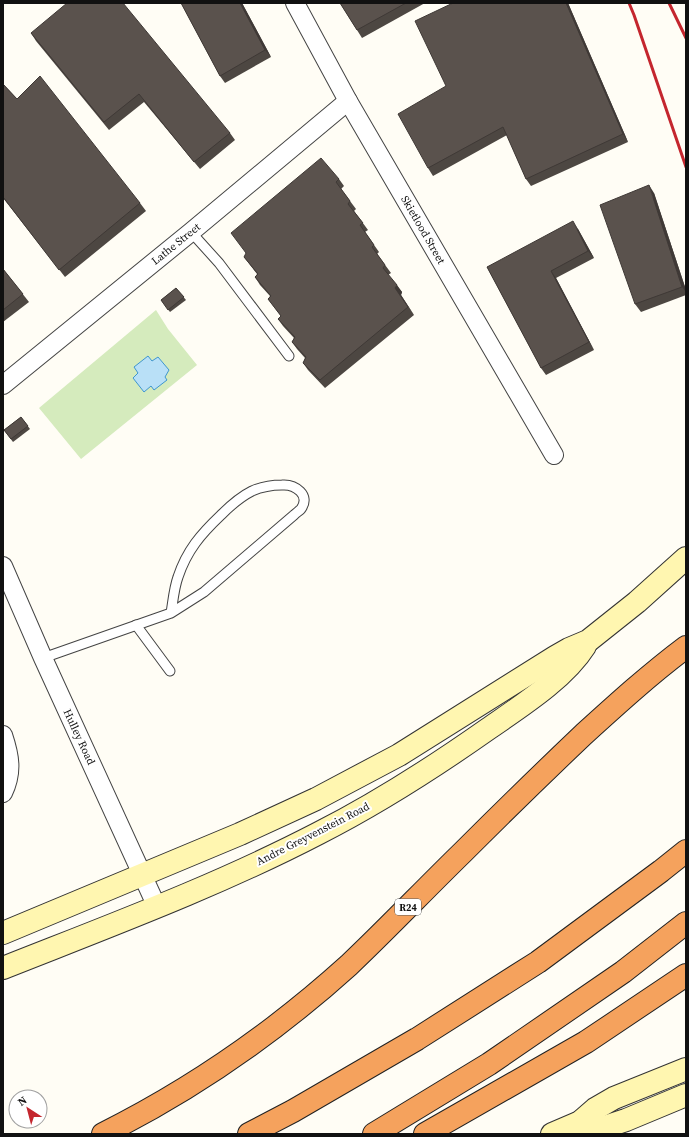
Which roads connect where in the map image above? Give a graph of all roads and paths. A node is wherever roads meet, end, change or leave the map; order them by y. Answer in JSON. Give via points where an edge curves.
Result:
{"nodes":[{"id":1,"x":295,"y":3,"type":"edge"},
{"id":2,"x":348,"y":101,"type":"junction"},
{"id":3,"x":191,"y":232,"type":"junction"},
{"id":4,"x":289,"y":356,"type":"dead end"},
{"id":5,"x":5,"y":378,"type":"edge"},
{"id":6,"x":554,"y":455,"type":"dead end"},
{"id":7,"x":686,"y":558,"type":"edge"},
{"id":8,"x":3,"y":566,"type":"edge"},
{"id":9,"x":171,"y":613,"type":"junction"},
{"id":10,"x":136,"y":625,"type":"junction"},
{"id":11,"x":588,"y":641,"type":"junction"},
{"id":12,"x":686,"y":647,"type":"edge"},
{"id":13,"x":43,"y":658,"type":"junction"},
{"id":14,"x":170,"y":671,"type":"dead end"},
{"id":15,"x":3,"y":735,"type":"edge"},
{"id":16,"x":3,"y":793,"type":"edge"},
{"id":17,"x":686,"y":851,"type":"edge"},
{"id":18,"x":143,"y":875,"type":"junction"},
{"id":19,"x":157,"y":907,"type":"junction"},
{"id":20,"x":686,"y":923,"type":"edge"},
{"id":21,"x":3,"y":933,"type":"edge"},
{"id":22,"x":3,"y":968,"type":"edge"},
{"id":23,"x":686,"y":975,"type":"edge"},
{"id":24,"x":686,"y":1069,"type":"edge"},
{"id":25,"x":686,"y":1096,"type":"edge"},
{"id":26,"x":580,"y":1122,"type":"junction"},
{"id":27,"x":103,"y":1134,"type":"edge"},
{"id":28,"x":249,"y":1134,"type":"edge"},
{"id":29,"x":374,"y":1134,"type":"edge"},
{"id":30,"x":425,"y":1134,"type":"edge"},
{"id":31,"x":552,"y":1134,"type":"edge"}],
"edges":[{"from":1,"to":2,"type":"street","name":"Skietlood Street"},
{"from":2,"to":3,"type":"street","name":"Lathe Street"},
{"from":2,"to":6,"type":"street","name":"Skietlood Street"},
{"from":3,"to":4,"type":"lane","via":[[219,263]]},
{"from":3,"to":5,"type":"street","name":"Lathe Street"},
{"from":7,"to":11,"type":"main road","name":"Andre Greyvenstein Road"},
{"from":8,"to":13,"type":"street","name":"Hulley Road"},
{"from":9,"to":9,"type":"lane","via":[[178,578],[188,552],[197,539],[232,504],[253,491],[266,487],[292,486],[303,494],[302,508],[204,592]]},
{"from":9,"to":10,"type":"lane"},
{"from":10,"to":13,"type":"lane"},
{"from":10,"to":14,"type":"lane"},
{"from":11,"to":18,"type":"main road","name":"Andre Greyvenstein Road","via":[[554,657],[399,755],[316,799]]},
{"from":11,"to":19,"type":"main road","name":"Andre Greyvenstein Road","via":[[578,657],[537,694],[379,800],[257,864]]},
{"from":12,"to":27,"type":"highway","number":"R24","via":[[660,666],[589,730],[348,966],[290,1016],[176,1093]]},
{"from":13,"to":18,"type":"street","name":"Hulley Road"},
{"from":15,"to":16,"type":"street","via":[[10,762]]},
{"from":17,"to":28,"type":"highway","via":[[538,962],[417,1039]]},
{"from":18,"to":19,"type":"street","name":"Hulley Road"},
{"from":18,"to":21,"type":"main road","name":"Andre Greyvenstein Road"},
{"from":19,"to":22,"type":"main road","name":"Andre Greyvenstein Road"},
{"from":20,"to":29,"type":"highway","via":[[623,972],[489,1064]]},
{"from":23,"to":30,"type":"highway","via":[[586,1042]]},
{"from":24,"to":26,"type":"main road","via":[[614,1098]]},
{"from":25,"to":26,"type":"main road","via":[[608,1126],[593,1127]]},
{"from":26,"to":31,"type":"main road"}]}
